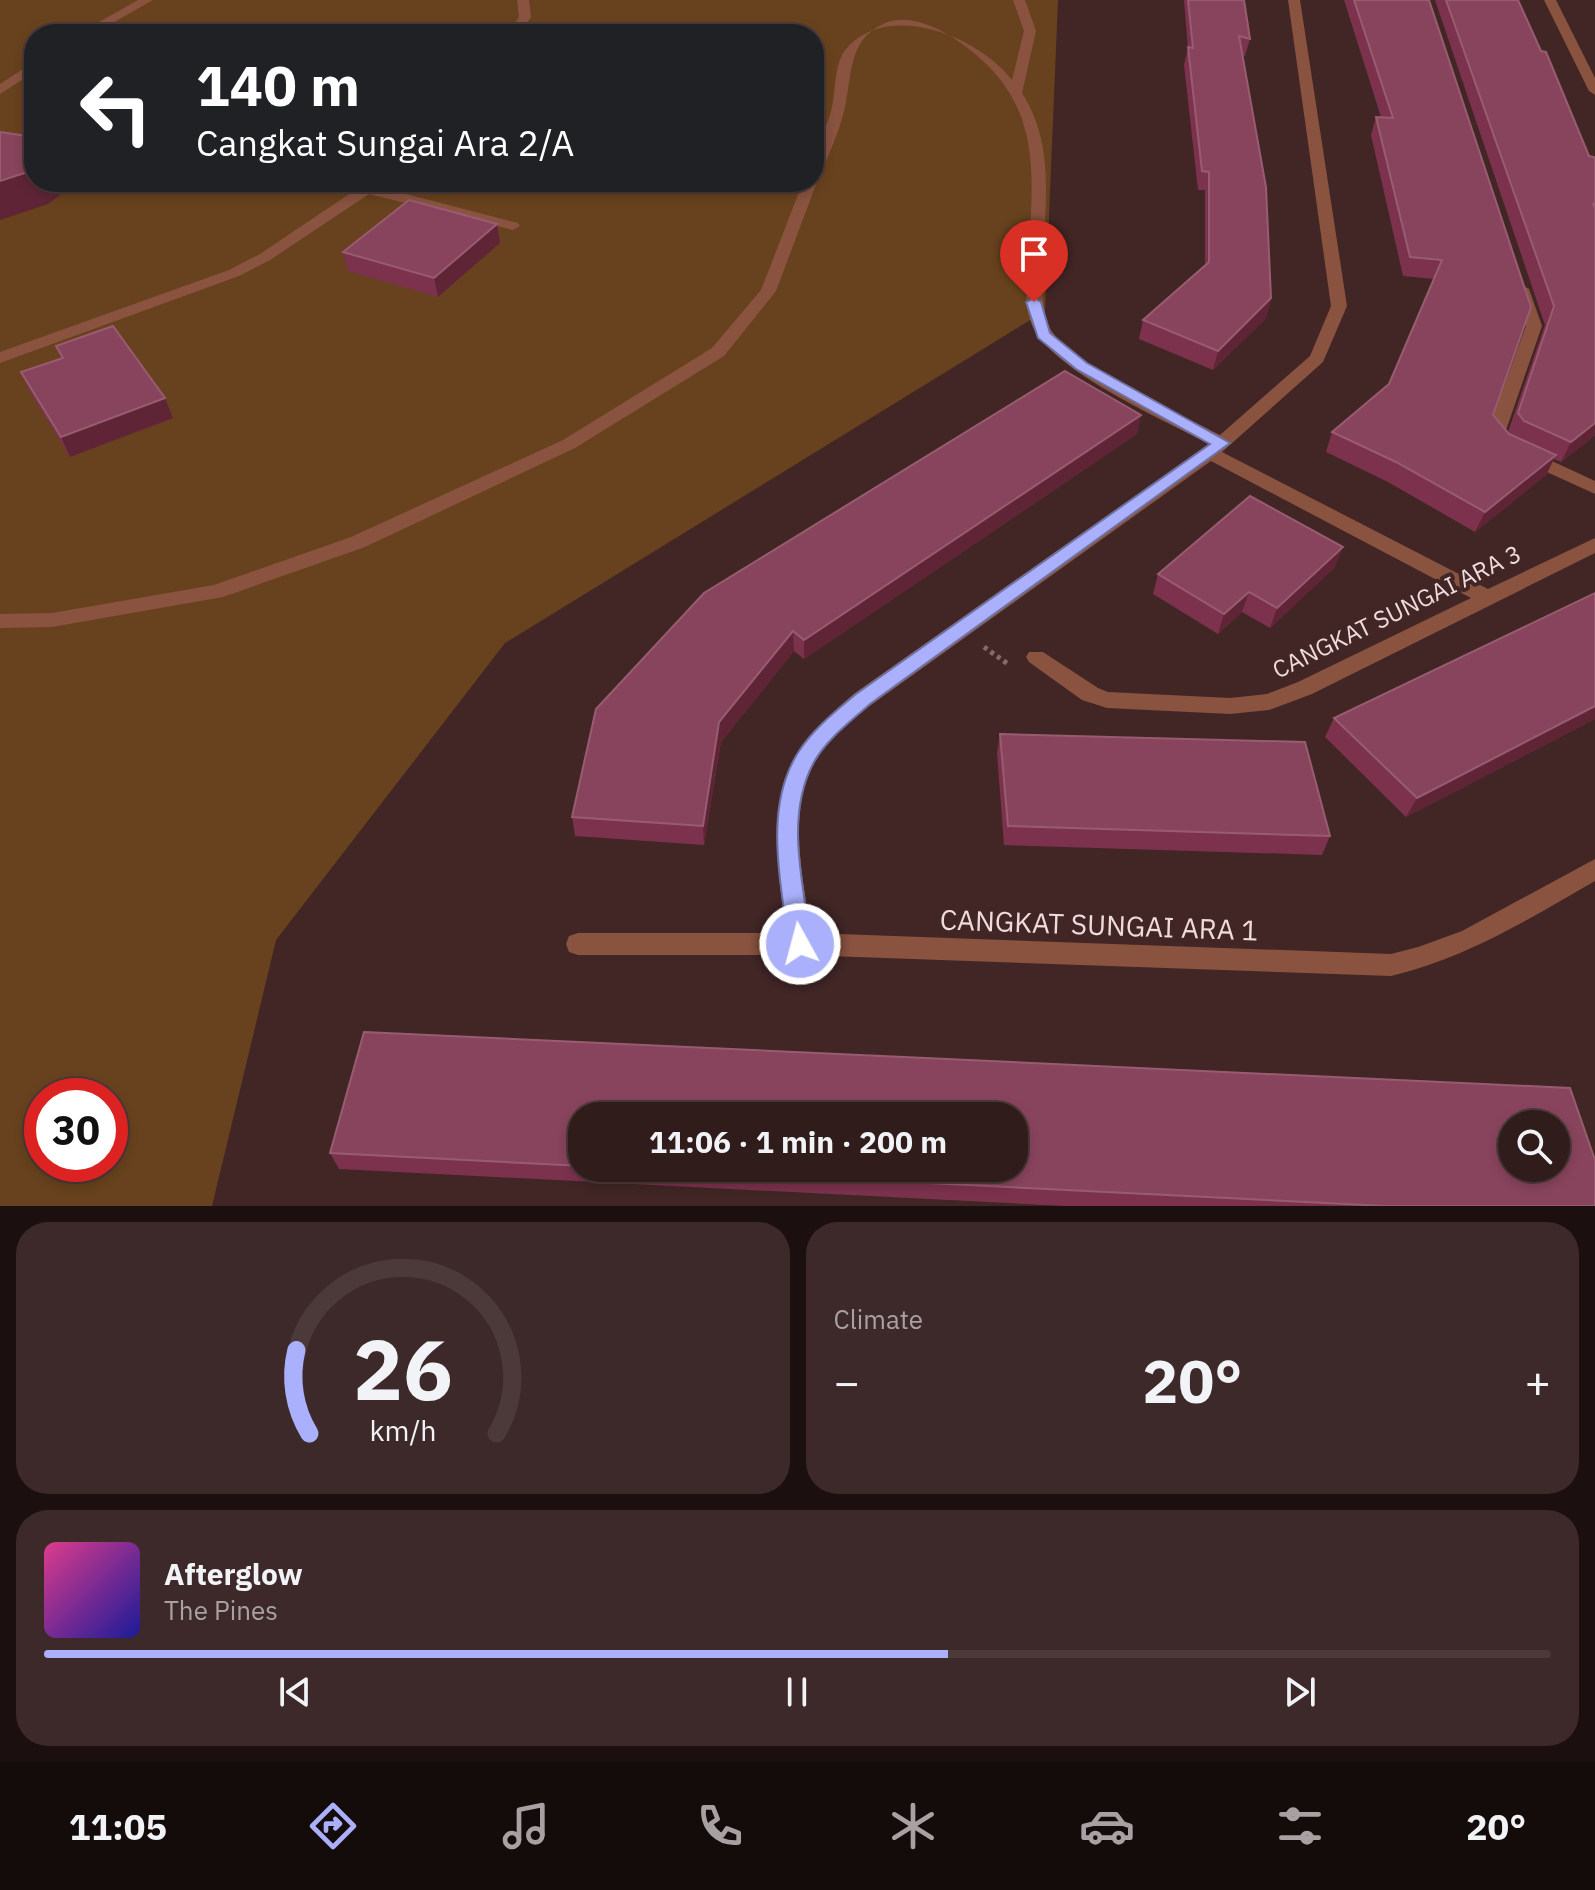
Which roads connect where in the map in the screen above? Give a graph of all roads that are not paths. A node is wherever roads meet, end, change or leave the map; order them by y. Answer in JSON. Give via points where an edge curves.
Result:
{"nodes":[{"id":1,"x":147,"y":0,"type":"edge"},
{"id":2,"x":523,"y":0,"type":"edge"},
{"id":3,"x":1019,"y":0,"type":"edge"},
{"id":4,"x":1294,"y":0,"type":"edge"},
{"id":5,"x":1550,"y":0,"type":"edge"},
{"id":6,"x":103,"y":24,"type":"edge"},
{"id":7,"x":520,"y":24,"type":"edge"},
{"id":8,"x":24,"y":73,"type":"edge"},
{"id":9,"x":0,"y":90,"type":"edge"},
{"id":10,"x":1595,"y":91,"type":"edge"},
{"id":11,"x":1015,"y":93,"type":"junction"},
{"id":12,"x":824,"y":145,"type":"edge"},
{"id":13,"x":364,"y":192,"type":"edge"},
{"id":14,"x":394,"y":192,"type":"edge"},
{"id":15,"x":806,"y":192,"type":"edge"},
{"id":16,"x":513,"y":226,"type":"dead end"},
{"id":17,"x":1514,"y":267,"type":"edge"},
{"id":18,"x":0,"y":358,"type":"edge"},
{"id":19,"x":1216,"y":448,"type":"junction"},
{"id":20,"x":1595,"y":488,"type":"edge"},
{"id":21,"x":1595,"y":545,"type":"edge"},
{"id":22,"x":1488,"y":598,"type":"junction"},
{"id":23,"x":0,"y":621,"type":"edge"},
{"id":24,"x":1036,"y":657,"type":"road end"},
{"id":25,"x":1595,"y":869,"type":"edge"},
{"id":26,"x":578,"y":944,"type":"dead end"},
{"id":27,"x":800,"y":944,"type":"junction"}],
"edges":[{"from":1,"to":6,"type":"street"},
{"from":2,"to":7,"type":"street","via":[[525,17]]},
{"from":3,"to":11,"type":"street","via":[[1030,31]]},
{"from":4,"to":19,"type":"street","via":[[1339,306],[1317,358]]},
{"from":5,"to":10,"type":"street"},
{"from":8,"to":9,"type":"street"},
{"from":11,"to":12,"type":"street","via":[[983,53],[955,33],[912,15],[892,15],[875,20],[843,67],[839,104]]},
{"from":11,"to":19,"type":"street","via":[[1036,135],[1040,167],[1034,302],[1043,334],[1081,366]]},
{"from":13,"to":18,"type":"street","via":[[234,273]]},
{"from":14,"to":16,"type":"street"},
{"from":15,"to":23,"type":"street","via":[[768,291],[718,352],[569,444],[358,542],[216,592],[52,620]]},
{"from":17,"to":20,"type":"street","via":[[1534,326],[1498,439]]},
{"from":19,"to":22,"type":"street"},
{"from":19,"to":27,"type":"street","via":[[828,729],[806,756],[786,829]]},
{"from":21,"to":22,"type":"street","name":"CANGKAT SUNGAI ARA 3"},
{"from":22,"to":24,"type":"street","name":"CANGKAT SUNGAI ARA 3","via":[[1269,702],[1230,706],[1107,700]]},
{"from":25,"to":27,"type":"street","name":"CANGKAT SUNGAI ARA 1","via":[[1455,946],[1391,965]]},
{"from":26,"to":27,"type":"street","name":"CANGKAT SUNGAI ARA 1"}]}
